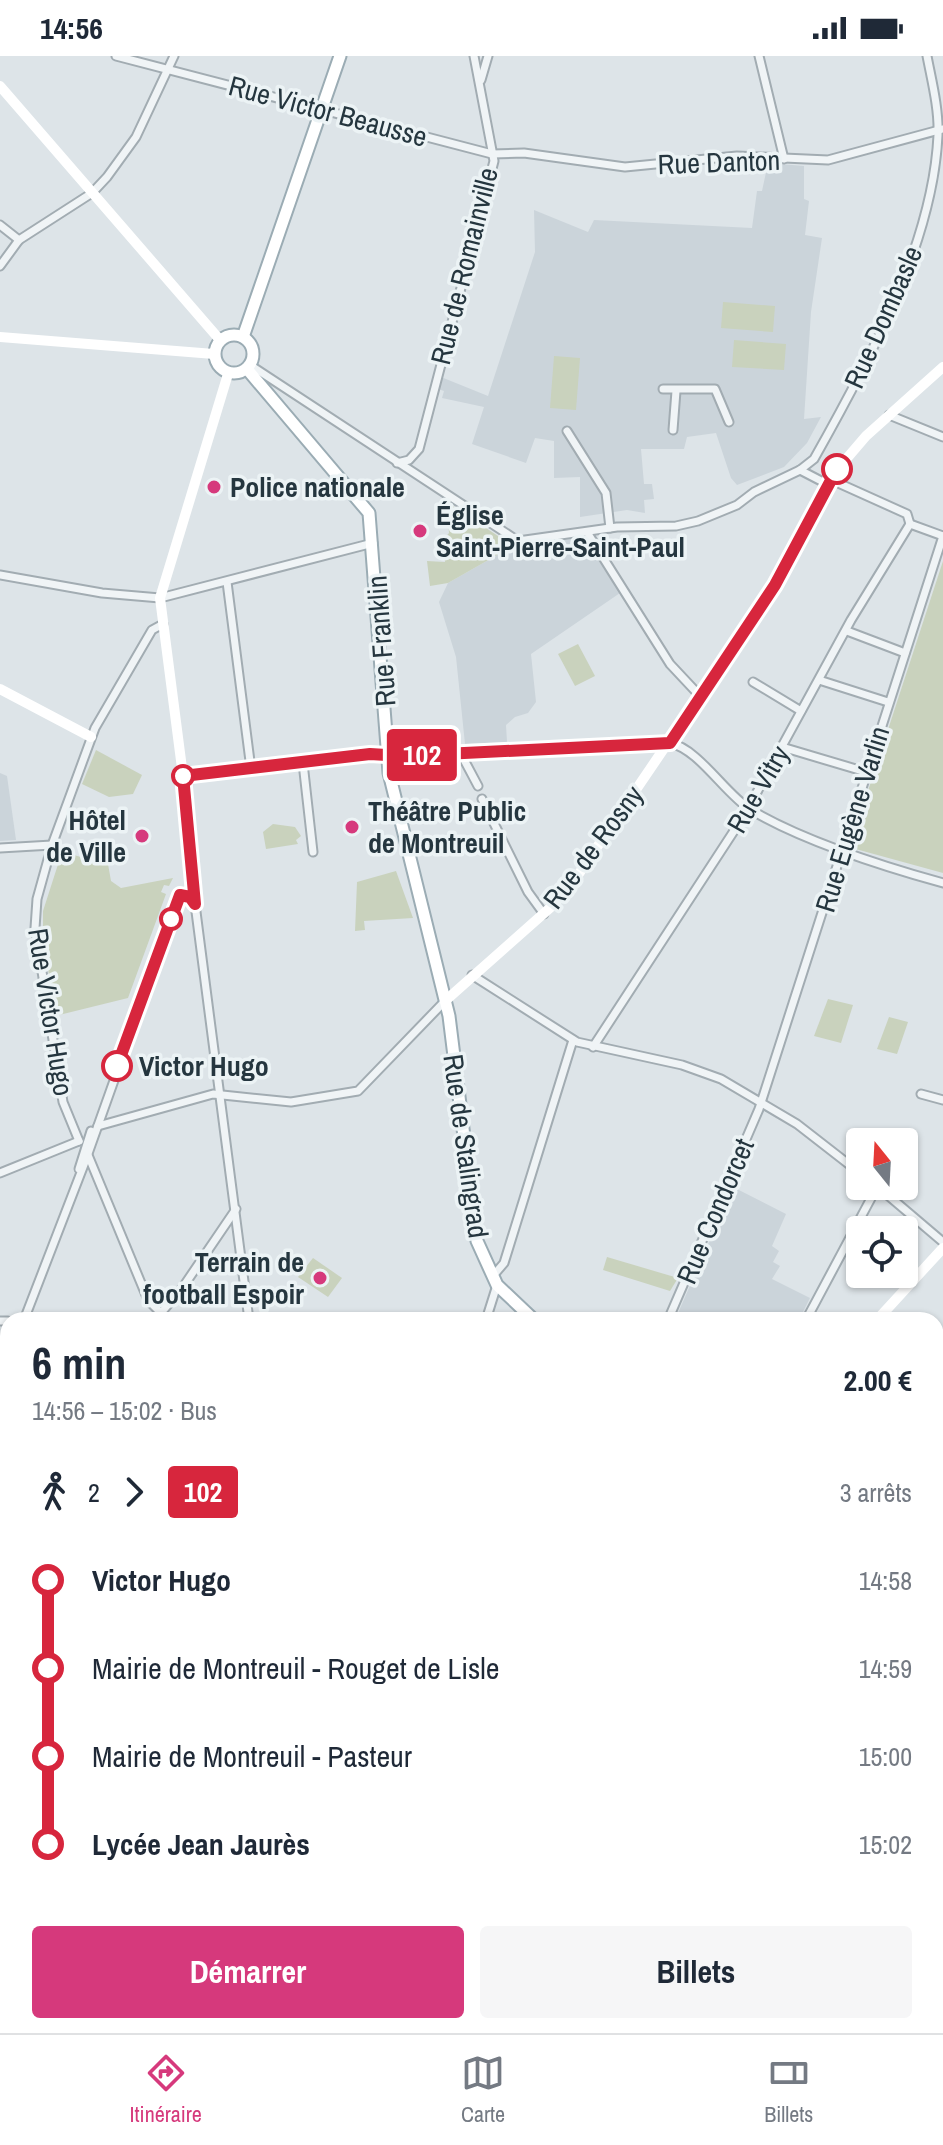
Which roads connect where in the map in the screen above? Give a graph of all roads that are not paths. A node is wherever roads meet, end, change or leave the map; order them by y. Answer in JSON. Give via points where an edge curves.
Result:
{"nodes":[{"id":1,"x":116,"y":56,"type":"edge"},
{"id":2,"x":174,"y":56,"type":"edge"},
{"id":3,"x":340,"y":56,"type":"edge"},
{"id":4,"x":474,"y":56,"type":"edge"},
{"id":5,"x":488,"y":56,"type":"edge"},
{"id":6,"x":759,"y":56,"type":"edge"},
{"id":7,"x":927,"y":56,"type":"edge"},
{"id":8,"x":169,"y":69,"type":"junction"},
{"id":9,"x":481,"y":80,"type":"junction"},
{"id":10,"x":0,"y":86,"type":"edge"},
{"id":11,"x":322,"y":109,"type":"junction"},
{"id":12,"x":940,"y":130,"type":"edge"},
{"id":13,"x":492,"y":154,"type":"junction"},
{"id":14,"x":784,"y":159,"type":"junction"},
{"id":15,"x":92,"y":193,"type":"junction"},
{"id":16,"x":0,"y":225,"type":"edge"},
{"id":17,"x":19,"y":240,"type":"junction"},
{"id":18,"x":0,"y":266,"type":"edge"},
{"id":19,"x":0,"y":337,"type":"edge"},
{"id":20,"x":243,"y":337,"type":"junction"},
{"id":21,"x":220,"y":340,"type":"junction"},
{"id":22,"x":214,"y":354,"type":"junction"},
{"id":23,"x":248,"y":367,"type":"junction"},
{"id":24,"x":943,"y":367,"type":"edge"},
{"id":25,"x":228,"y":374,"type":"junction"},
{"id":26,"x":663,"y":389,"type":"dead end"},
{"id":27,"x":676,"y":391,"type":"junction"},
{"id":28,"x":889,"y":415,"type":"junction"},
{"id":29,"x":729,"y":422,"type":"dead end"},
{"id":30,"x":673,"y":430,"type":"dead end"},
{"id":31,"x":567,"y":431,"type":"dead end"},
{"id":32,"x":943,"y":437,"type":"edge"},
{"id":33,"x":397,"y":463,"type":"junction"},
{"id":34,"x":800,"y":470,"type":"junction"},
{"id":35,"x":831,"y":483,"type":"junction"},
{"id":36,"x":910,"y":524,"type":"junction"},
{"id":37,"x":610,"y":528,"type":"junction"},
{"id":38,"x":587,"y":532,"type":"junction"},
{"id":39,"x":943,"y":536,"type":"edge"},
{"id":40,"x":373,"y":543,"type":"junction"},
{"id":41,"x":0,"y":575,"type":"edge"},
{"id":42,"x":227,"y":582,"type":"junction"},
{"id":43,"x":160,"y":598,"type":"junction"},
{"id":44,"x":163,"y":624,"type":"junction"},
{"id":45,"x":847,"y":631,"type":"junction"},
{"id":46,"x":905,"y":653,"type":"junction"},
{"id":47,"x":819,"y":680,"type":"junction"},
{"id":48,"x":753,"y":682,"type":"dead end"},
{"id":49,"x":0,"y":689,"type":"edge"},
{"id":50,"x":700,"y":696,"type":"junction"},
{"id":51,"x":888,"y":702,"type":"junction"},
{"id":52,"x":801,"y":711,"type":"junction"},
{"id":53,"x":91,"y":737,"type":"junction"},
{"id":54,"x":670,"y":743,"type":"junction"},
{"id":55,"x":782,"y":747,"type":"junction"},
{"id":56,"x":461,"y":754,"type":"junction"},
{"id":57,"x":388,"y":756,"type":"junction"},
{"id":58,"x":303,"y":763,"type":"junction"},
{"id":59,"x":251,"y":769,"type":"junction"},
{"id":60,"x":866,"y":772,"type":"junction"},
{"id":61,"x":183,"y":776,"type":"joint"},
{"id":62,"x":478,"y":786,"type":"dead end"},
{"id":63,"x":482,"y":799,"type":"dead end"},
{"id":64,"x":748,"y":808,"type":"junction"},
{"id":65,"x":52,"y":845,"type":"junction"},
{"id":66,"x":0,"y":848,"type":"edge"},
{"id":67,"x":842,"y":850,"type":"junction"},
{"id":68,"x":313,"y":852,"type":"dead end"},
{"id":69,"x":943,"y":883,"type":"edge"},
{"id":70,"x":544,"y":914,"type":"junction"},
{"id":71,"x":472,"y":975,"type":"junction"},
{"id":72,"x":445,"y":1001,"type":"junction"},
{"id":73,"x":573,"y":1040,"type":"junction"},
{"id":74,"x":593,"y":1047,"type":"junction"},
{"id":75,"x":921,"y":1094,"type":"dead end"},
{"id":76,"x":221,"y":1095,"type":"junction"},
{"id":77,"x":943,"y":1100,"type":"edge"},
{"id":78,"x":762,"y":1102,"type":"junction"},
{"id":79,"x":101,"y":1112,"type":"junction"},
{"id":80,"x":98,"y":1126,"type":"junction"},
{"id":81,"x":82,"y":1143,"type":"junction"},
{"id":82,"x":88,"y":1154,"type":"junction"},
{"id":83,"x":846,"y":1163,"type":"edge"},
{"id":84,"x":79,"y":1171,"type":"junction"},
{"id":85,"x":0,"y":1173,"type":"edge"},
{"id":86,"x":870,"y":1200,"type":"edge"},
{"id":87,"x":893,"y":1200,"type":"edge"},
{"id":88,"x":236,"y":1209,"type":"junction"},
{"id":89,"x":943,"y":1245,"type":"edge"},
{"id":90,"x":494,"y":1281,"type":"junction"},
{"id":91,"x":27,"y":1312,"type":"edge"},
{"id":92,"x":155,"y":1312,"type":"edge"},
{"id":93,"x":162,"y":1312,"type":"edge"},
{"id":94,"x":248,"y":1312,"type":"edge"},
{"id":95,"x":488,"y":1312,"type":"edge"},
{"id":96,"x":526,"y":1312,"type":"edge"},
{"id":97,"x":671,"y":1312,"type":"edge"},
{"id":98,"x":810,"y":1312,"type":"edge"},
{"id":99,"x":884,"y":1312,"type":"edge"}],
"edges":[{"from":1,"to":8,"type":"street","name":"Rue Victor Beausse"},
{"from":2,"to":8,"type":"street"},
{"from":3,"to":11,"type":"main road"},
{"from":4,"to":9,"type":"street","name":"Rue de Romainville"},
{"from":5,"to":9,"type":"street"},
{"from":6,"to":14,"type":"street"},
{"from":7,"to":12,"type":"street","name":"Rue Dombasle"},
{"from":8,"to":11,"type":"street","name":"Rue Victor Beausse"},
{"from":8,"to":15,"type":"street","via":[[136,137]]},
{"from":9,"to":13,"type":"street","name":"Rue de Romainville"},
{"from":10,"to":15,"type":"main road"},
{"from":11,"to":13,"type":"street","name":"Rue Victor Beausse"},
{"from":11,"to":20,"type":"main road"},
{"from":12,"to":14,"type":"street","name":"Rue Danton","via":[[842,159]]},
{"from":12,"to":34,"type":"street","name":"Rue Dombasle","via":[[933,188],[913,257],[835,421],[814,459]]},
{"from":13,"to":14,"type":"street","name":"Rue Danton","via":[[524,153],[625,167],[737,156]]},
{"from":13,"to":33,"type":"street","name":"Rue de Romainville","via":[[419,449]]},
{"from":15,"to":17,"type":"street"},
{"from":15,"to":21,"type":"main road"},
{"from":16,"to":17,"type":"street"},
{"from":17,"to":18,"type":"street"},
{"from":19,"to":22,"type":"main road"},
{"from":20,"to":21,"type":"main road"},
{"from":20,"to":23,"type":"main road","via":[[252,346]]},
{"from":21,"to":22,"type":"main road"},
{"from":22,"to":25,"type":"main road"},
{"from":23,"to":25,"type":"main road"},
{"from":23,"to":33,"type":"street"},
{"from":23,"to":40,"type":"main road","name":"Rue Franklin","via":[[369,513]]},
{"from":24,"to":28,"type":"main road","name":"Rue de Rosny"},
{"from":25,"to":43,"type":"main road"},
{"from":26,"to":27,"type":"street"},
{"from":27,"to":29,"type":"street","via":[[715,389]]},
{"from":27,"to":30,"type":"street"},
{"from":28,"to":32,"type":"street"},
{"from":28,"to":35,"type":"main road","name":"Rue de Rosny"},
{"from":31,"to":37,"type":"street","via":[[606,493]]},
{"from":33,"to":38,"type":"street","via":[[516,541]]},
{"from":34,"to":35,"type":"street"},
{"from":34,"to":37,"type":"street","via":[[698,521]]},
{"from":35,"to":36,"type":"street","via":[[907,514]]},
{"from":35,"to":50,"type":"main road","name":"Rue de Rosny","via":[[775,585]]},
{"from":36,"to":39,"type":"street"},
{"from":36,"to":45,"type":"street","name":"Rue Vitry"},
{"from":37,"to":38,"type":"street"},
{"from":38,"to":50,"type":"street","via":[[670,664]]},
{"from":39,"to":46,"type":"street","name":"Rue Eugène Varlin"},
{"from":40,"to":42,"type":"street"},
{"from":40,"to":57,"type":"main road","name":"Rue Franklin"},
{"from":41,"to":43,"type":"street"},
{"from":42,"to":43,"type":"street"},
{"from":42,"to":59,"type":"street"},
{"from":43,"to":44,"type":"main road"},
{"from":44,"to":53,"type":"street","name":"Rue Victor Hugo","via":[[152,630]]},
{"from":44,"to":61,"type":"main road"},
{"from":45,"to":46,"type":"street"},
{"from":45,"to":47,"type":"street","name":"Rue Vitry"},
{"from":46,"to":51,"type":"street","name":"Rue Eugène Varlin"},
{"from":47,"to":51,"type":"street"},
{"from":47,"to":52,"type":"street","name":"Rue Vitry"},
{"from":48,"to":52,"type":"street"},
{"from":49,"to":53,"type":"main road"},
{"from":50,"to":54,"type":"main road","name":"Rue de Rosny"},
{"from":51,"to":60,"type":"street","name":"Rue Eugène Varlin"},
{"from":52,"to":55,"type":"street","name":"Rue Vitry"},
{"from":53,"to":65,"type":"street","name":"Rue Victor Hugo"},
{"from":54,"to":56,"type":"main road"},
{"from":54,"to":64,"type":"street","via":[[685,749]]},
{"from":54,"to":70,"type":"main road","name":"Rue de Rosny","via":[[576,878]]},
{"from":55,"to":60,"type":"street"},
{"from":55,"to":64,"type":"street","name":"Rue Vitry"},
{"from":56,"to":57,"type":"main road"},
{"from":56,"to":62,"type":"street"},
{"from":57,"to":58,"type":"street"},
{"from":57,"to":72,"type":"main road","name":"Rue Franklin"},
{"from":58,"to":59,"type":"street"},
{"from":58,"to":68,"type":"street"},
{"from":59,"to":61,"type":"street"},
{"from":60,"to":67,"type":"street","name":"Rue Eugène Varlin"},
{"from":63,"to":70,"type":"street"},
{"from":64,"to":67,"type":"street"},
{"from":64,"to":74,"type":"street","name":"Rue Vitry"},
{"from":65,"to":66,"type":"street"},
{"from":65,"to":81,"type":"street","name":"Rue Victor Hugo","via":[[35,928],[63,1102]]},
{"from":67,"to":69,"type":"street"},
{"from":67,"to":78,"type":"street","name":"Rue Eugène Varlin"},
{"from":70,"to":71,"type":"main road","name":"Rue de Rosny"},
{"from":71,"to":72,"type":"main road","name":"Rue de Rosny"},
{"from":71,"to":73,"type":"street"},
{"from":72,"to":76,"type":"street","via":[[358,1091],[291,1102]]},
{"from":72,"to":90,"type":"main road","name":"Rue de Stalingrad","via":[[475,1231]]},
{"from":73,"to":74,"type":"street"},
{"from":73,"to":90,"type":"street"},
{"from":74,"to":78,"type":"street","via":[[702,1072]]},
{"from":75,"to":77,"type":"street"},
{"from":76,"to":79,"type":"street","via":[[195,904],[180,895]]},
{"from":76,"to":80,"type":"street"},
{"from":76,"to":88,"type":"street"},
{"from":78,"to":83,"type":"street"},
{"from":78,"to":97,"type":"street","name":"Rue Condorcet"},
{"from":79,"to":80,"type":"street"},
{"from":79,"to":81,"type":"street"},
{"from":80,"to":82,"type":"street"},
{"from":81,"to":84,"type":"street"},
{"from":81,"to":85,"type":"street"},
{"from":82,"to":84,"type":"street"},
{"from":82,"to":92,"type":"street"},
{"from":84,"to":91,"type":"street"},
{"from":86,"to":98,"type":"street"},
{"from":87,"to":89,"type":"street"},
{"from":88,"to":93,"type":"street"},
{"from":88,"to":94,"type":"street"},
{"from":89,"to":99,"type":"main road"},
{"from":90,"to":95,"type":"street"},
{"from":90,"to":96,"type":"main road","name":"Rue de Stalingrad"}]}
